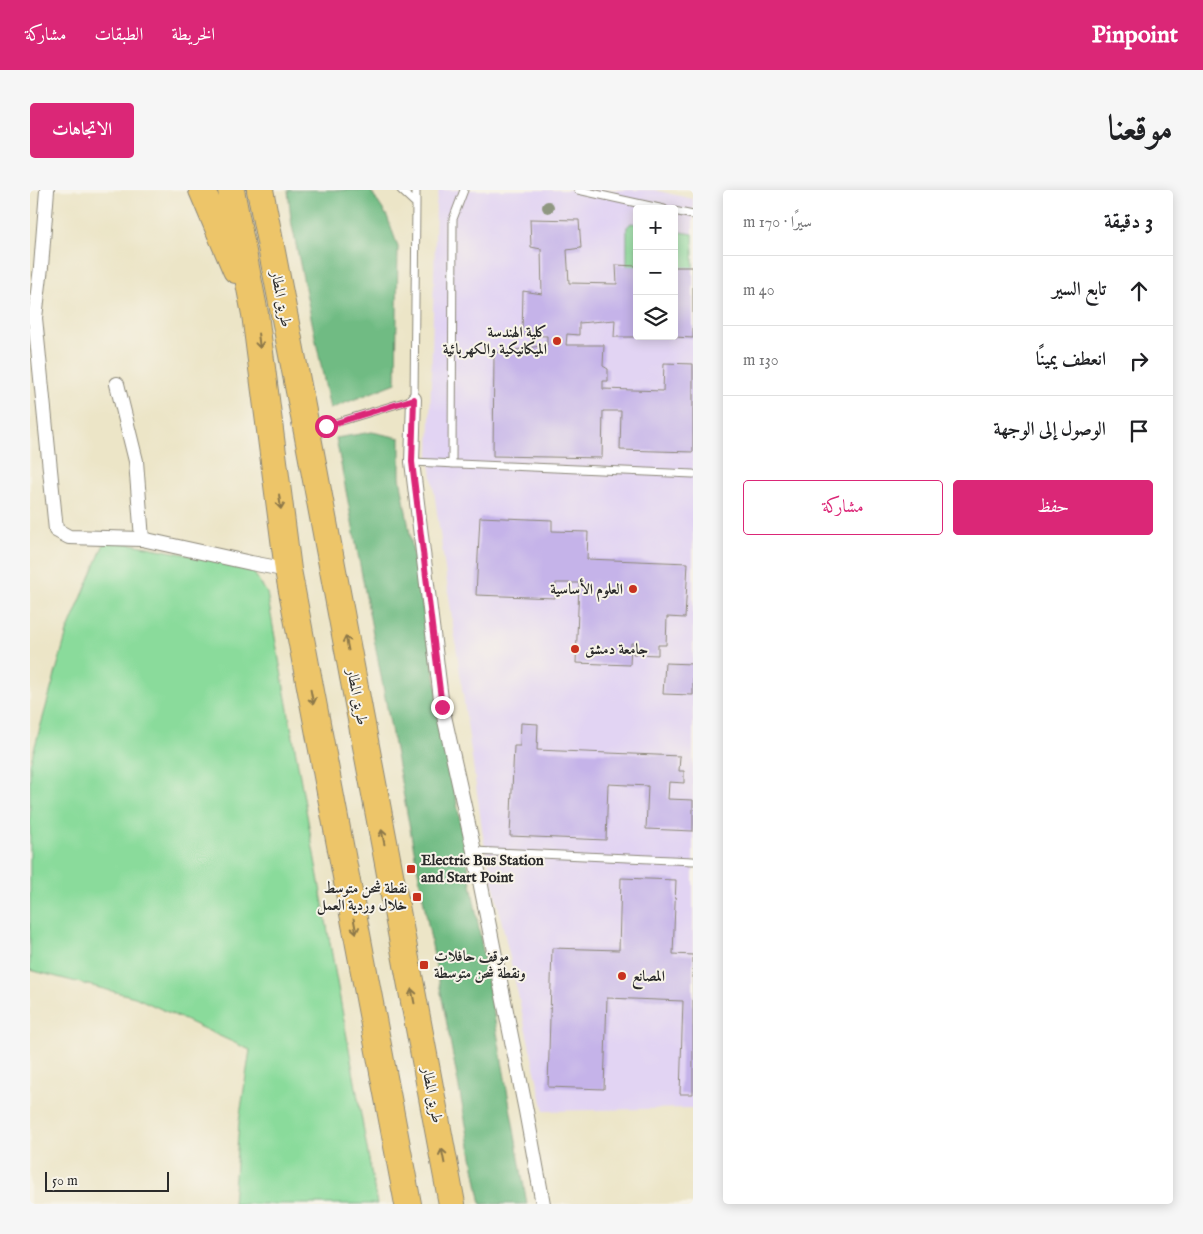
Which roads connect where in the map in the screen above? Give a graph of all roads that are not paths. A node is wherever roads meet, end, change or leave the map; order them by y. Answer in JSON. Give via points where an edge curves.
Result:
{"nodes":[{"id":1,"x":47,"y":190,"type":"edge"},
{"id":2,"x":202,"y":190,"type":"edge"},
{"id":3,"x":231,"y":190,"type":"edge"},
{"id":4,"x":260,"y":190,"type":"edge"},
{"id":5,"x":269,"y":190,"type":"edge"},
{"id":6,"x":401,"y":190,"type":"edge"},
{"id":7,"x":416,"y":190,"type":"edge"},
{"id":8,"x":464,"y":190,"type":"edge"},
{"id":9,"x":578,"y":190,"type":"edge"},
{"id":10,"x":416,"y":204,"type":"junction"},
{"id":11,"x":646,"y":205,"type":"edge"},
{"id":12,"x":678,"y":212,"type":"edge"},
{"id":13,"x":693,"y":215,"type":"edge"},
{"id":14,"x":267,"y":228,"type":"junction"},
{"id":15,"x":255,"y":314,"type":"junction"},
{"id":16,"x":33,"y":318,"type":"edge"},
{"id":17,"x":117,"y":384,"type":"dead end"},
{"id":18,"x":414,"y":399,"type":"junction"},
{"id":19,"x":307,"y":432,"type":"junction"},
{"id":20,"x":412,"y":462,"type":"junction"},
{"id":21,"x":452,"y":464,"type":"junction"},
{"id":22,"x":693,"y":474,"type":"edge"},
{"id":23,"x":142,"y":539,"type":"junction"},
{"id":24,"x":288,"y":570,"type":"junction"},
{"id":25,"x":474,"y":851,"type":"junction"},
{"id":26,"x":693,"y":861,"type":"edge"},
{"id":27,"x":408,"y":1204,"type":"edge"},
{"id":28,"x":452,"y":1204,"type":"edge"},
{"id":29,"x":543,"y":1204,"type":"edge"}],
"edges":[{"from":1,"to":16,"type":"street"},
{"from":2,"to":15,"type":"highway"},
{"from":3,"to":15,"type":"highway","name":"طريق المطار"},
{"from":4,"to":14,"type":"highway","name":"طريق المطار"},
{"from":5,"to":14,"type":"highway"},
{"from":6,"to":10,"type":"lane"},
{"from":7,"to":10,"type":"lane"},
{"from":8,"to":21,"type":"lane","via":[[453,219]]},
{"from":9,"to":11,"type":"lane"},
{"from":10,"to":18,"type":"lane"},
{"from":12,"to":13,"type":"lane"},
{"from":14,"to":19,"type":"highway","name":"طريق المطار"},
{"from":15,"to":24,"type":"highway","name":"طريق المطار","one_way":true},
{"from":16,"to":23,"type":"street","via":[[56,530],[69,537]]},
{"from":17,"to":23,"type":"street","via":[[136,461]]},
{"from":18,"to":19,"type":"lane"},
{"from":18,"to":20,"type":"street"},
{"from":28,"to":19,"type":"highway","name":"طريق المطار","one_way":true},
{"from":20,"to":21,"type":"lane"},
{"from":20,"to":25,"type":"street","via":[[442,707]]},
{"from":21,"to":22,"type":"lane"},
{"from":23,"to":24,"type":"street"},
{"from":24,"to":27,"type":"highway","name":"طريق المطار","one_way":true},
{"from":25,"to":26,"type":"lane"},
{"from":25,"to":29,"type":"street"}]}
